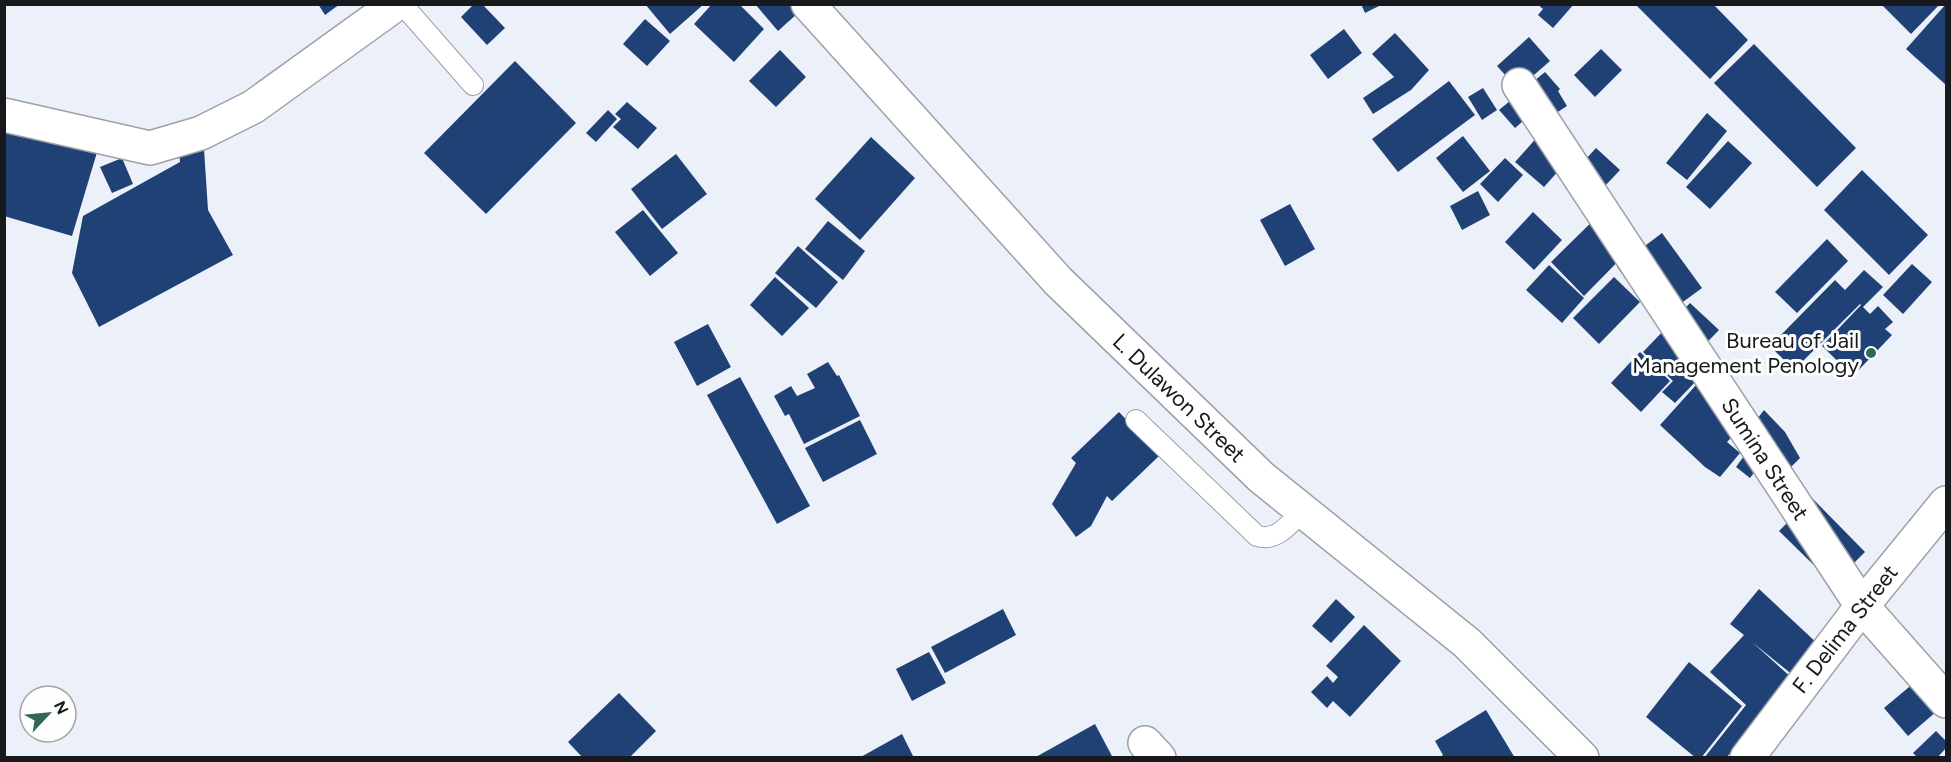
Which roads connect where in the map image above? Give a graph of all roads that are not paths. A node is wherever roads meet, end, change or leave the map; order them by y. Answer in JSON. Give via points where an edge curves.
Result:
{"nodes":[{"id":1,"x":396,"y":4,"type":"edge"},
{"id":2,"x":402,"y":4,"type":"edge"},
{"id":3,"x":808,"y":4,"type":"edge"},
{"id":4,"x":473,"y":85,"type":"dead end"},
{"id":5,"x":1519,"y":85,"type":"dead end"},
{"id":6,"x":4,"y":115,"type":"edge"},
{"id":7,"x":1136,"y":420,"type":"dead end"},
{"id":8,"x":1947,"y":503,"type":"edge"},
{"id":9,"x":1302,"y":512,"type":"junction"},
{"id":10,"x":1862,"y":606,"type":"junction"},
{"id":11,"x":1947,"y":701,"type":"edge"},
{"id":12,"x":1582,"y":758,"type":"edge"},
{"id":13,"x":1747,"y":758,"type":"edge"}],
"edges":[{"from":1,"to":6,"type":"street","via":[[253,107],[201,133],[150,148]]},
{"from":2,"to":4,"type":"lane"},
{"from":3,"to":9,"type":"street","name":"L. Dulawon Street","via":[[1058,281]]},
{"from":5,"to":10,"type":"street","name":"Sumina Street"},
{"from":7,"to":9,"type":"lane","via":[[1257,536],[1278,534]]},
{"from":8,"to":10,"type":"street","name":"F. Delima Street"},
{"from":9,"to":12,"type":"street","name":"L. Dulawon Street","via":[[1467,643],[1532,714]]},
{"from":10,"to":11,"type":"street","name":"Sumina Street"},
{"from":10,"to":13,"type":"street","name":"F. Delima Street"}]}
